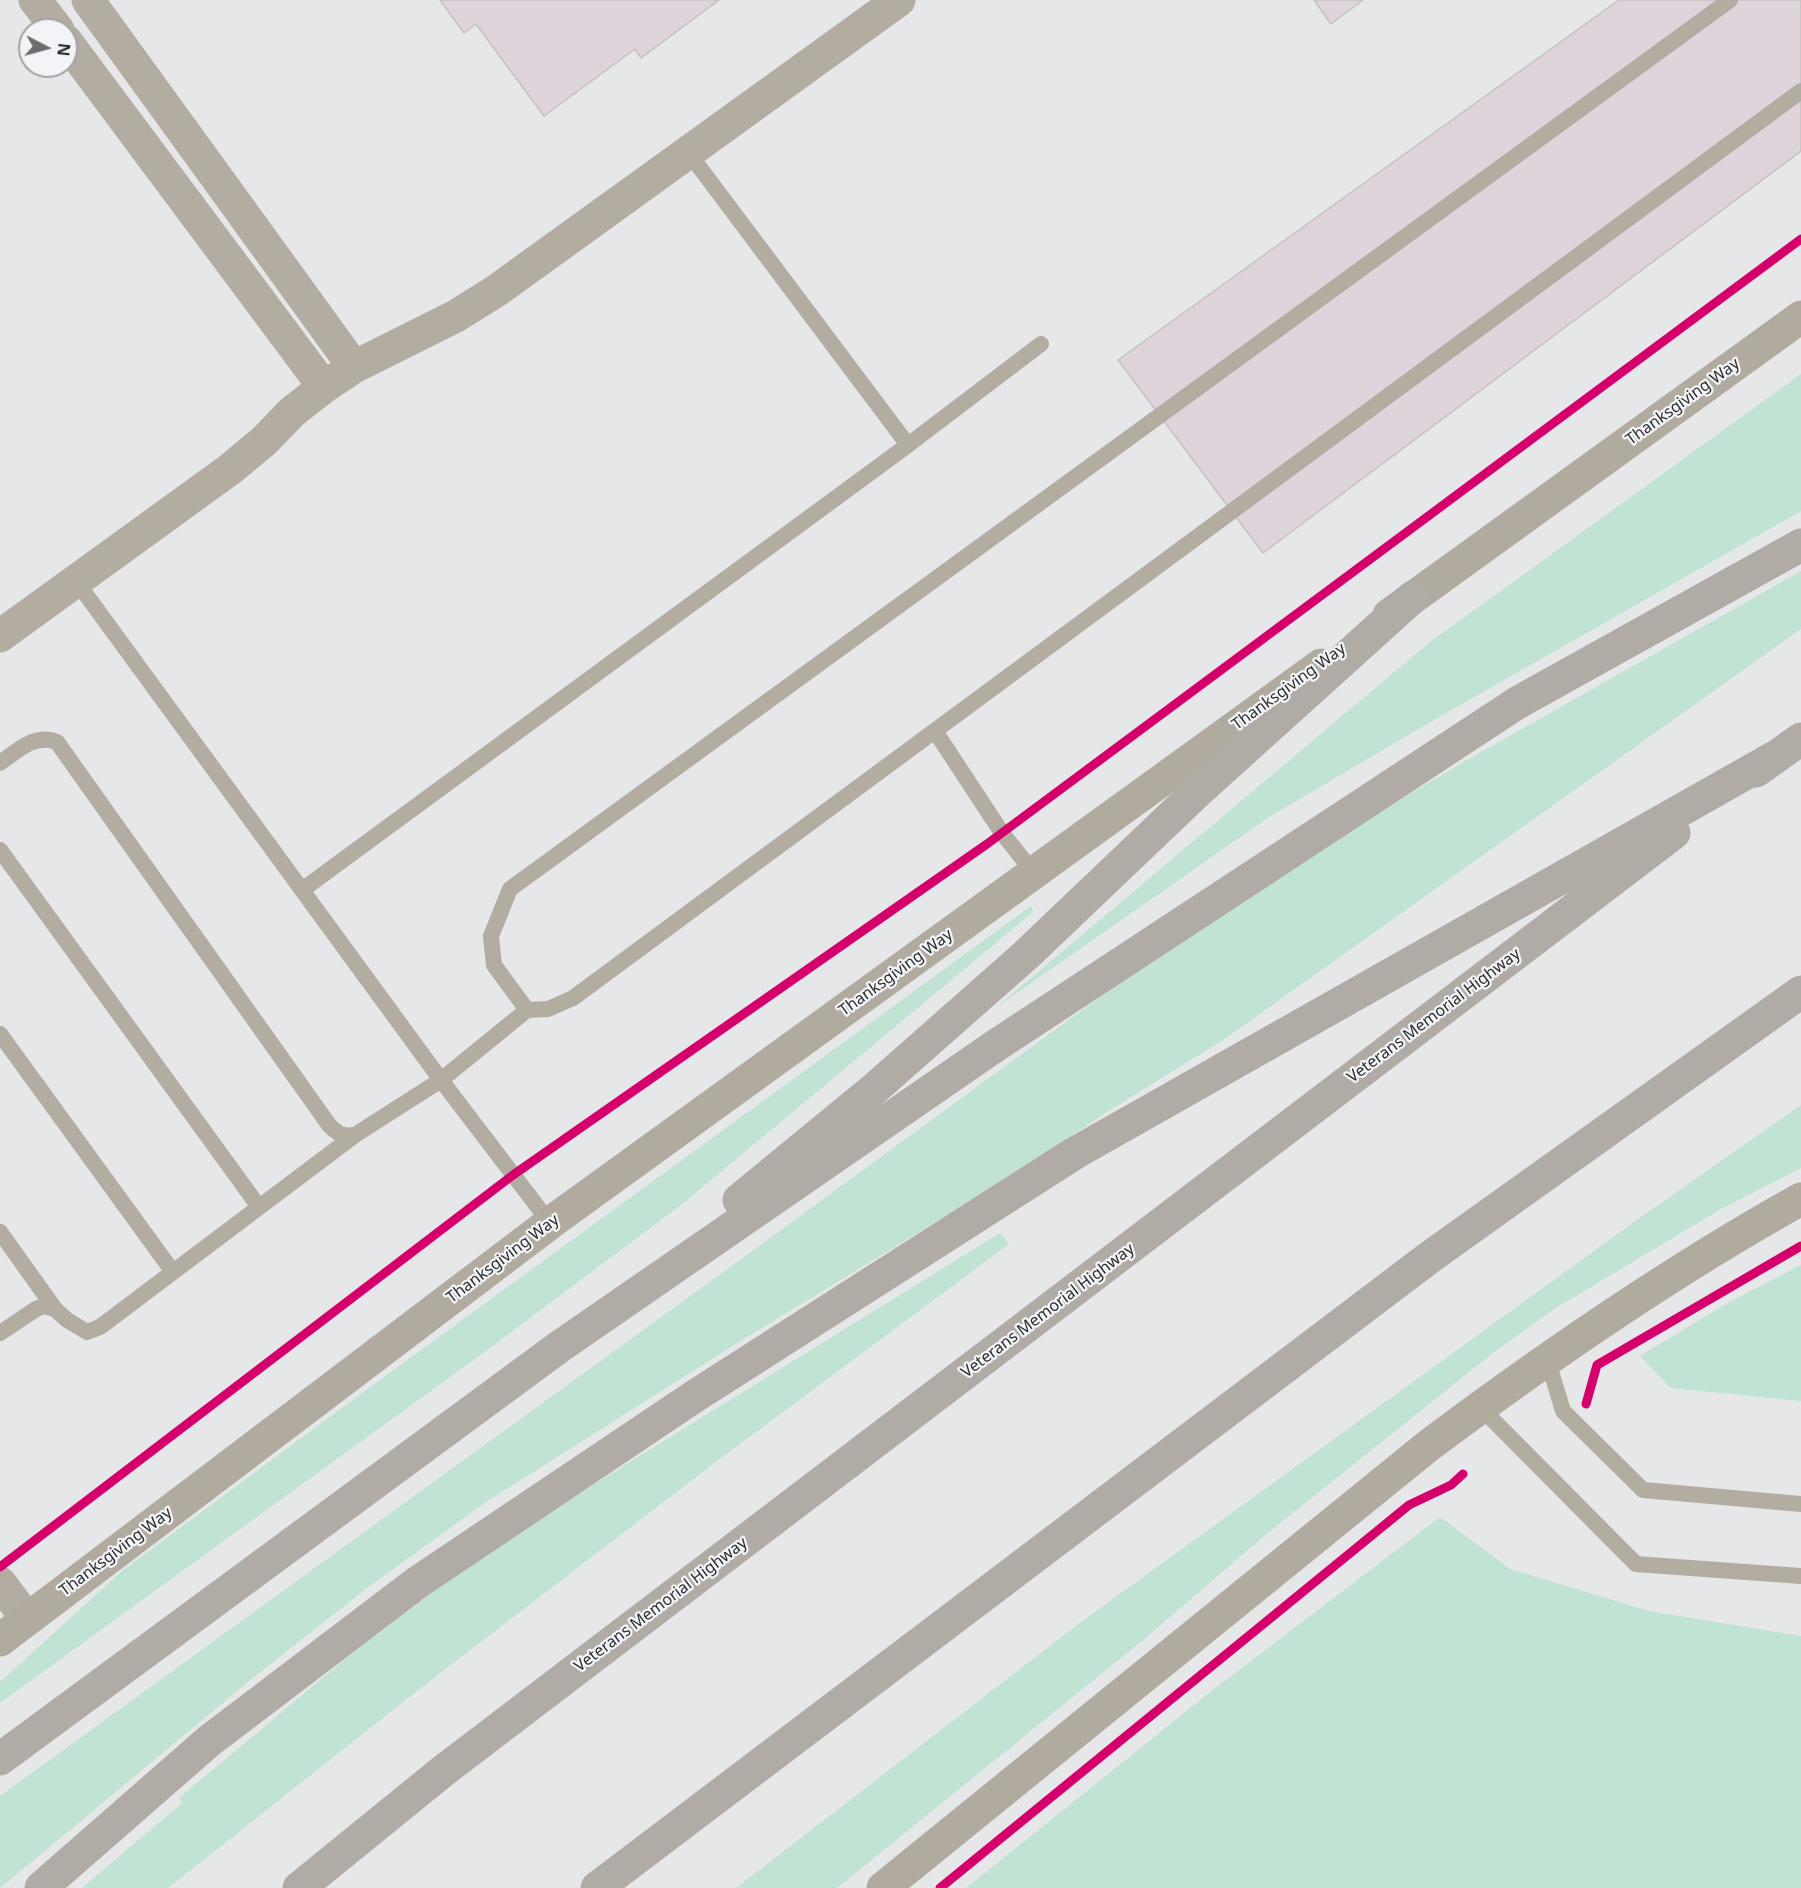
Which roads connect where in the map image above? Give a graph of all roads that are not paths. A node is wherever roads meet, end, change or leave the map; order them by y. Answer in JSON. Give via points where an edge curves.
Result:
{"nodes":[{"id":1,"x":35,"y":0,"type":"edge"},
{"id":2,"x":88,"y":0,"type":"edge"},
{"id":3,"x":899,"y":0,"type":"edge"},
{"id":4,"x":1730,"y":0,"type":"edge"},
{"id":5,"x":49,"y":18,"type":"edge"},
{"id":6,"x":78,"y":57,"type":"edge"},
{"id":7,"x":1801,"y":91,"type":"edge"},
{"id":8,"x":688,"y":152,"type":"junction"},
{"id":9,"x":1801,"y":317,"type":"edge"},
{"id":10,"x":1041,"y":344,"type":"dead end"},
{"id":11,"x":354,"y":367,"type":"junction"},
{"id":12,"x":324,"y":387,"type":"junction"},
{"id":13,"x":908,"y":445,"type":"junction"},
{"id":14,"x":1801,"y":545,"type":"edge"},
{"id":15,"x":76,"y":581,"type":"junction"},
{"id":16,"x":1413,"y":597,"type":"junction"},
{"id":17,"x":0,"y":636,"type":"edge"},
{"id":18,"x":935,"y":730,"type":"junction"},
{"id":19,"x":1801,"y":740,"type":"edge"},
{"id":20,"x":1773,"y":758,"type":"junction"},
{"id":21,"x":0,"y":763,"type":"edge"},
{"id":22,"x":0,"y":850,"type":"edge"},
{"id":23,"x":1034,"y":873,"type":"junction"},
{"id":24,"x":302,"y":890,"type":"junction"},
{"id":25,"x":1801,"y":992,"type":"edge"},
{"id":26,"x":527,"y":1010,"type":"junction"},
{"id":27,"x":0,"y":1034,"type":"edge"},
{"id":28,"x":441,"y":1080,"type":"junction"},
{"id":29,"x":355,"y":1135,"type":"junction"},
{"id":30,"x":1801,"y":1199,"type":"edge"},
{"id":31,"x":259,"y":1207,"type":"junction"},
{"id":32,"x":550,"y":1223,"type":"junction"},
{"id":33,"x":0,"y":1232,"type":"edge"},
{"id":34,"x":173,"y":1272,"type":"junction"},
{"id":35,"x":55,"y":1309,"type":"junction"},
{"id":36,"x":0,"y":1333,"type":"edge"},
{"id":37,"x":559,"y":1347,"type":"junction"},
{"id":38,"x":1547,"y":1358,"type":"junction"},
{"id":39,"x":1480,"y":1407,"type":"junction"},
{"id":40,"x":1801,"y":1504,"type":"edge"},
{"id":41,"x":1801,"y":1576,"type":"edge"},
{"id":42,"x":0,"y":1582,"type":"edge"},
{"id":43,"x":27,"y":1619,"type":"junction"},
{"id":44,"x":0,"y":1640,"type":"edge"},
{"id":45,"x":0,"y":1759,"type":"edge"},
{"id":46,"x":41,"y":1888,"type":"edge"},
{"id":47,"x":299,"y":1888,"type":"edge"},
{"id":48,"x":597,"y":1888,"type":"edge"},
{"id":49,"x":883,"y":1888,"type":"edge"}],
"edges":[{"from":1,"to":5,"type":"street"},
{"from":2,"to":11,"type":"street"},
{"from":3,"to":8,"type":"street"},
{"from":4,"to":26,"type":"lane","via":[[510,889],[491,936],[494,966]]},
{"from":6,"to":12,"type":"street"},
{"from":7,"to":18,"type":"lane"},
{"from":8,"to":11,"type":"street","via":[[496,291],[456,316]]},
{"from":8,"to":13,"type":"lane"},
{"from":9,"to":16,"type":"main road","name":"Thanksgiving Way"},
{"from":10,"to":13,"type":"lane"},
{"from":11,"to":12,"type":"street"},
{"from":12,"to":15,"type":"street","via":[[229,470]]},
{"from":13,"to":24,"type":"lane"},
{"from":14,"to":37,"type":"highway","via":[[1518,703],[995,1047]]},
{"from":15,"to":17,"type":"street"},
{"from":15,"to":24,"type":"lane"},
{"from":16,"to":23,"type":"main road","name":"Thanksgiving Way"},
{"from":16,"to":37,"type":"highway","via":[[1196,793],[1026,955],[900,1066]]},
{"from":18,"to":23,"type":"lane"},
{"from":18,"to":26,"type":"lane","via":[[573,998],[548,1009]]},
{"from":19,"to":20,"type":"highway","name":"Veterans Memorial Highway"},
{"from":20,"to":46,"type":"highway","via":[[1075,1153],[695,1396],[418,1582],[209,1741]]},
{"from":20,"to":47,"type":"highway","name":"Veterans Memorial Highway","via":[[443,1771]]},
{"from":21,"to":29,"type":"lane","via":[[37,740],[48,738],[57,742],[329,1125],[337,1133]]},
{"from":22,"to":31,"type":"lane"},
{"from":23,"to":32,"type":"main road","name":"Thanksgiving Way"},
{"from":24,"to":28,"type":"lane"},
{"from":25,"to":48,"type":"highway","via":[[1430,1257]]},
{"from":26,"to":28,"type":"lane"},
{"from":27,"to":34,"type":"lane"},
{"from":28,"to":29,"type":"lane"},
{"from":28,"to":32,"type":"lane"},
{"from":29,"to":31,"type":"lane"},
{"from":30,"to":38,"type":"main road","via":[[1696,1260]]},
{"from":31,"to":34,"type":"lane"},
{"from":32,"to":43,"type":"main road","name":"Thanksgiving Way"},
{"from":33,"to":35,"type":"lane"},
{"from":34,"to":35,"type":"lane","via":[[100,1327],[87,1332]]},
{"from":35,"to":36,"type":"lane","via":[[36,1309]]},
{"from":37,"to":45,"type":"highway"},
{"from":38,"to":39,"type":"main road"},
{"from":38,"to":40,"type":"lane","via":[[1563,1411],[1643,1490]]},
{"from":39,"to":41,"type":"lane","via":[[1636,1564]]},
{"from":39,"to":49,"type":"main road"},
{"from":42,"to":43,"type":"street"},
{"from":43,"to":44,"type":"main road","name":"Thanksgiving Way"}]}
